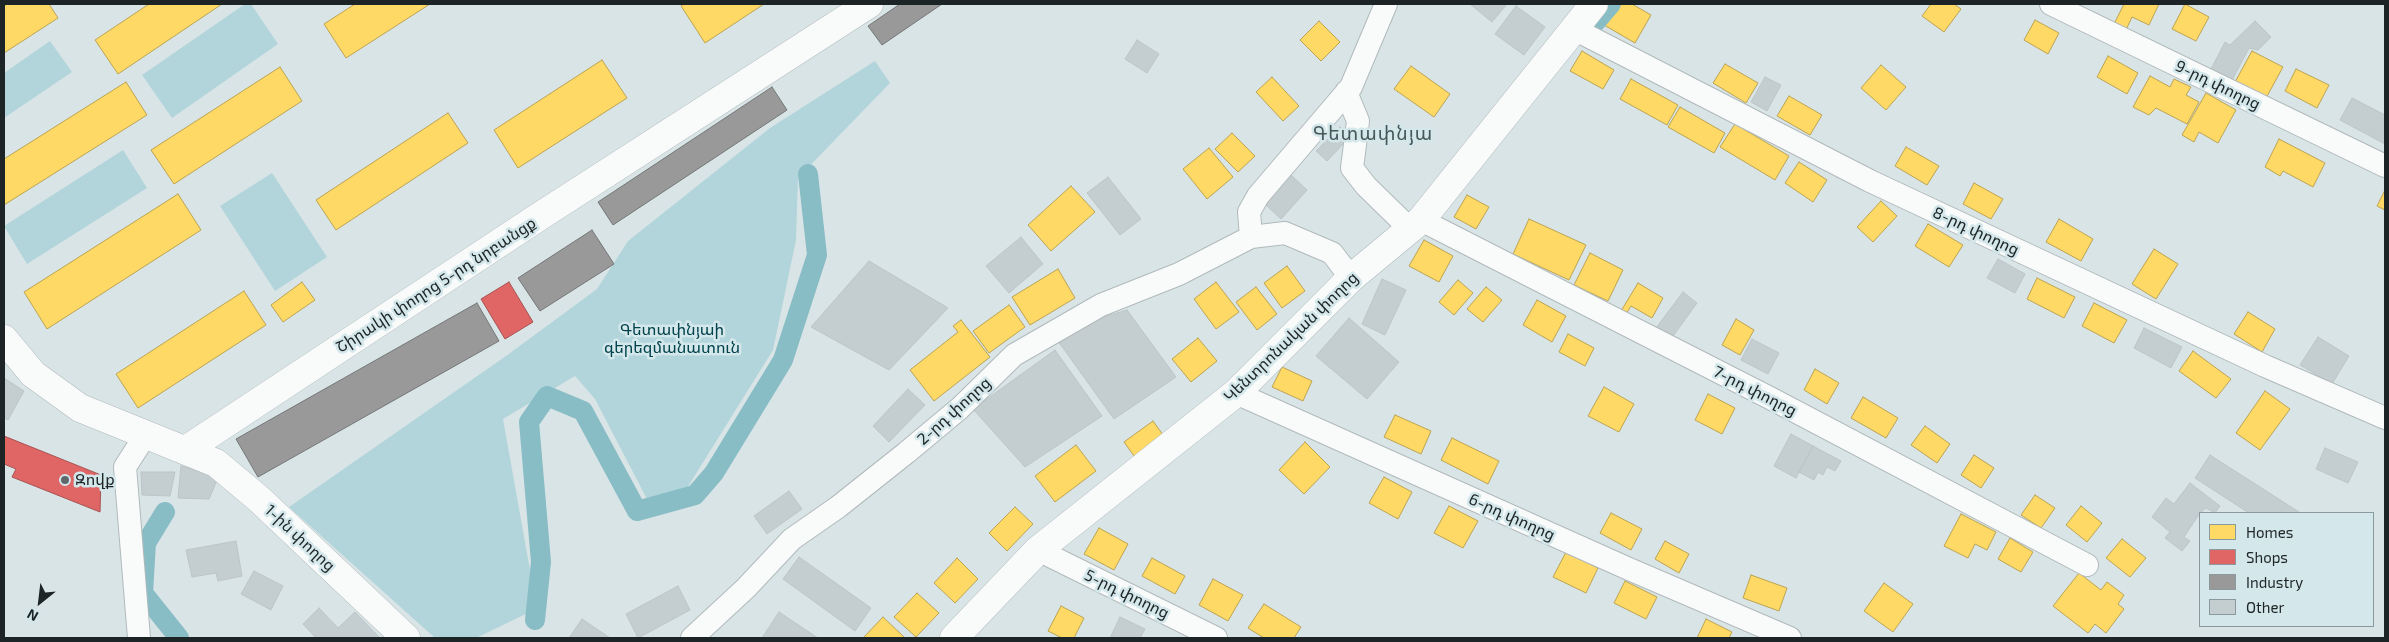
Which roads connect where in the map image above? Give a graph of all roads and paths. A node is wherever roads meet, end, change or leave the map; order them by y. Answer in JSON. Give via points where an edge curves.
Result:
{"nodes":[{"id":1,"x":869,"y":4,"type":"edge"},
{"id":2,"x":1386,"y":4,"type":"edge"},
{"id":3,"x":1594,"y":4,"type":"edge"},
{"id":4,"x":2051,"y":4,"type":"edge"},
{"id":5,"x":1574,"y":29,"type":"junction"},
{"id":6,"x":1346,"y":92,"type":"junction"},
{"id":7,"x":2385,"y":166,"type":"edge"},
{"id":8,"x":1416,"y":224,"type":"junction"},
{"id":9,"x":1251,"y":237,"type":"junction"},
{"id":10,"x":1351,"y":278,"type":"junction"},
{"id":11,"x":4,"y":339,"type":"edge"},
{"id":12,"x":1236,"y":393,"type":"junction"},
{"id":13,"x":2385,"y":418,"type":"edge"},
{"id":14,"x":145,"y":436,"type":"junction"},
{"id":15,"x":187,"y":449,"type":"junction"},
{"id":16,"x":1038,"y":550,"type":"junction"},
{"id":17,"x":2088,"y":564,"type":"dead end"},
{"id":18,"x":139,"y":638,"type":"edge"},
{"id":19,"x":406,"y":638,"type":"edge"},
{"id":20,"x":692,"y":638,"type":"edge"},
{"id":21,"x":954,"y":638,"type":"edge"},
{"id":22,"x":1216,"y":638,"type":"edge"},
{"id":23,"x":1790,"y":638,"type":"edge"}],
"edges":[{"from":1,"to":15,"type":"main road","name":"Շիրակի փողոց 5-րդ նրբանցք"},
{"from":2,"to":6,"type":"street"},
{"from":3,"to":5,"type":"main road","name":"Կենտրոնական փողոց"},
{"from":4,"to":7,"type":"street","name":"9-րդ փողոց"},
{"from":5,"to":8,"type":"main road","name":"Կենտրոնական փողոց"},
{"from":5,"to":13,"type":"street","name":"8-րդ փողոց","via":[[1870,181],[2265,366]]},
{"from":6,"to":8,"type":"street","via":[[1358,121],[1352,168],[1366,186]]},
{"from":6,"to":9,"type":"street","via":[[1258,196],[1249,212]]},
{"from":8,"to":10,"type":"main road","name":"Կենտրոնական փողոց"},
{"from":8,"to":17,"type":"street","name":"7-րդ փողոց","via":[[1770,398]]},
{"from":9,"to":10,"type":"street","name":"2-րդ փողոց","via":[[1285,233],[1332,253]]},
{"from":9,"to":20,"type":"street","name":"2-րդ փողոց","via":[[1178,274],[1101,305],[1014,355],[960,408],[906,453],[838,508],[792,539]]},
{"from":10,"to":12,"type":"main road","name":"Կենտրոնական փողոց"},
{"from":11,"to":14,"type":"main road","via":[[33,374],[80,408]]},
{"from":12,"to":16,"type":"main road","name":"Կենտրոնական փողոց"},
{"from":12,"to":23,"type":"street","name":"6-րդ փողոց"},
{"from":14,"to":15,"type":"main road"},
{"from":14,"to":18,"type":"street","via":[[125,467]]},
{"from":15,"to":19,"type":"main road","name":"1-ին փողոց","via":[[216,462],[259,499]]},
{"from":16,"to":21,"type":"main road","name":"Կենտրոնական փողոց"},
{"from":16,"to":22,"type":"street","name":"5-րդ փողոց"}]}
